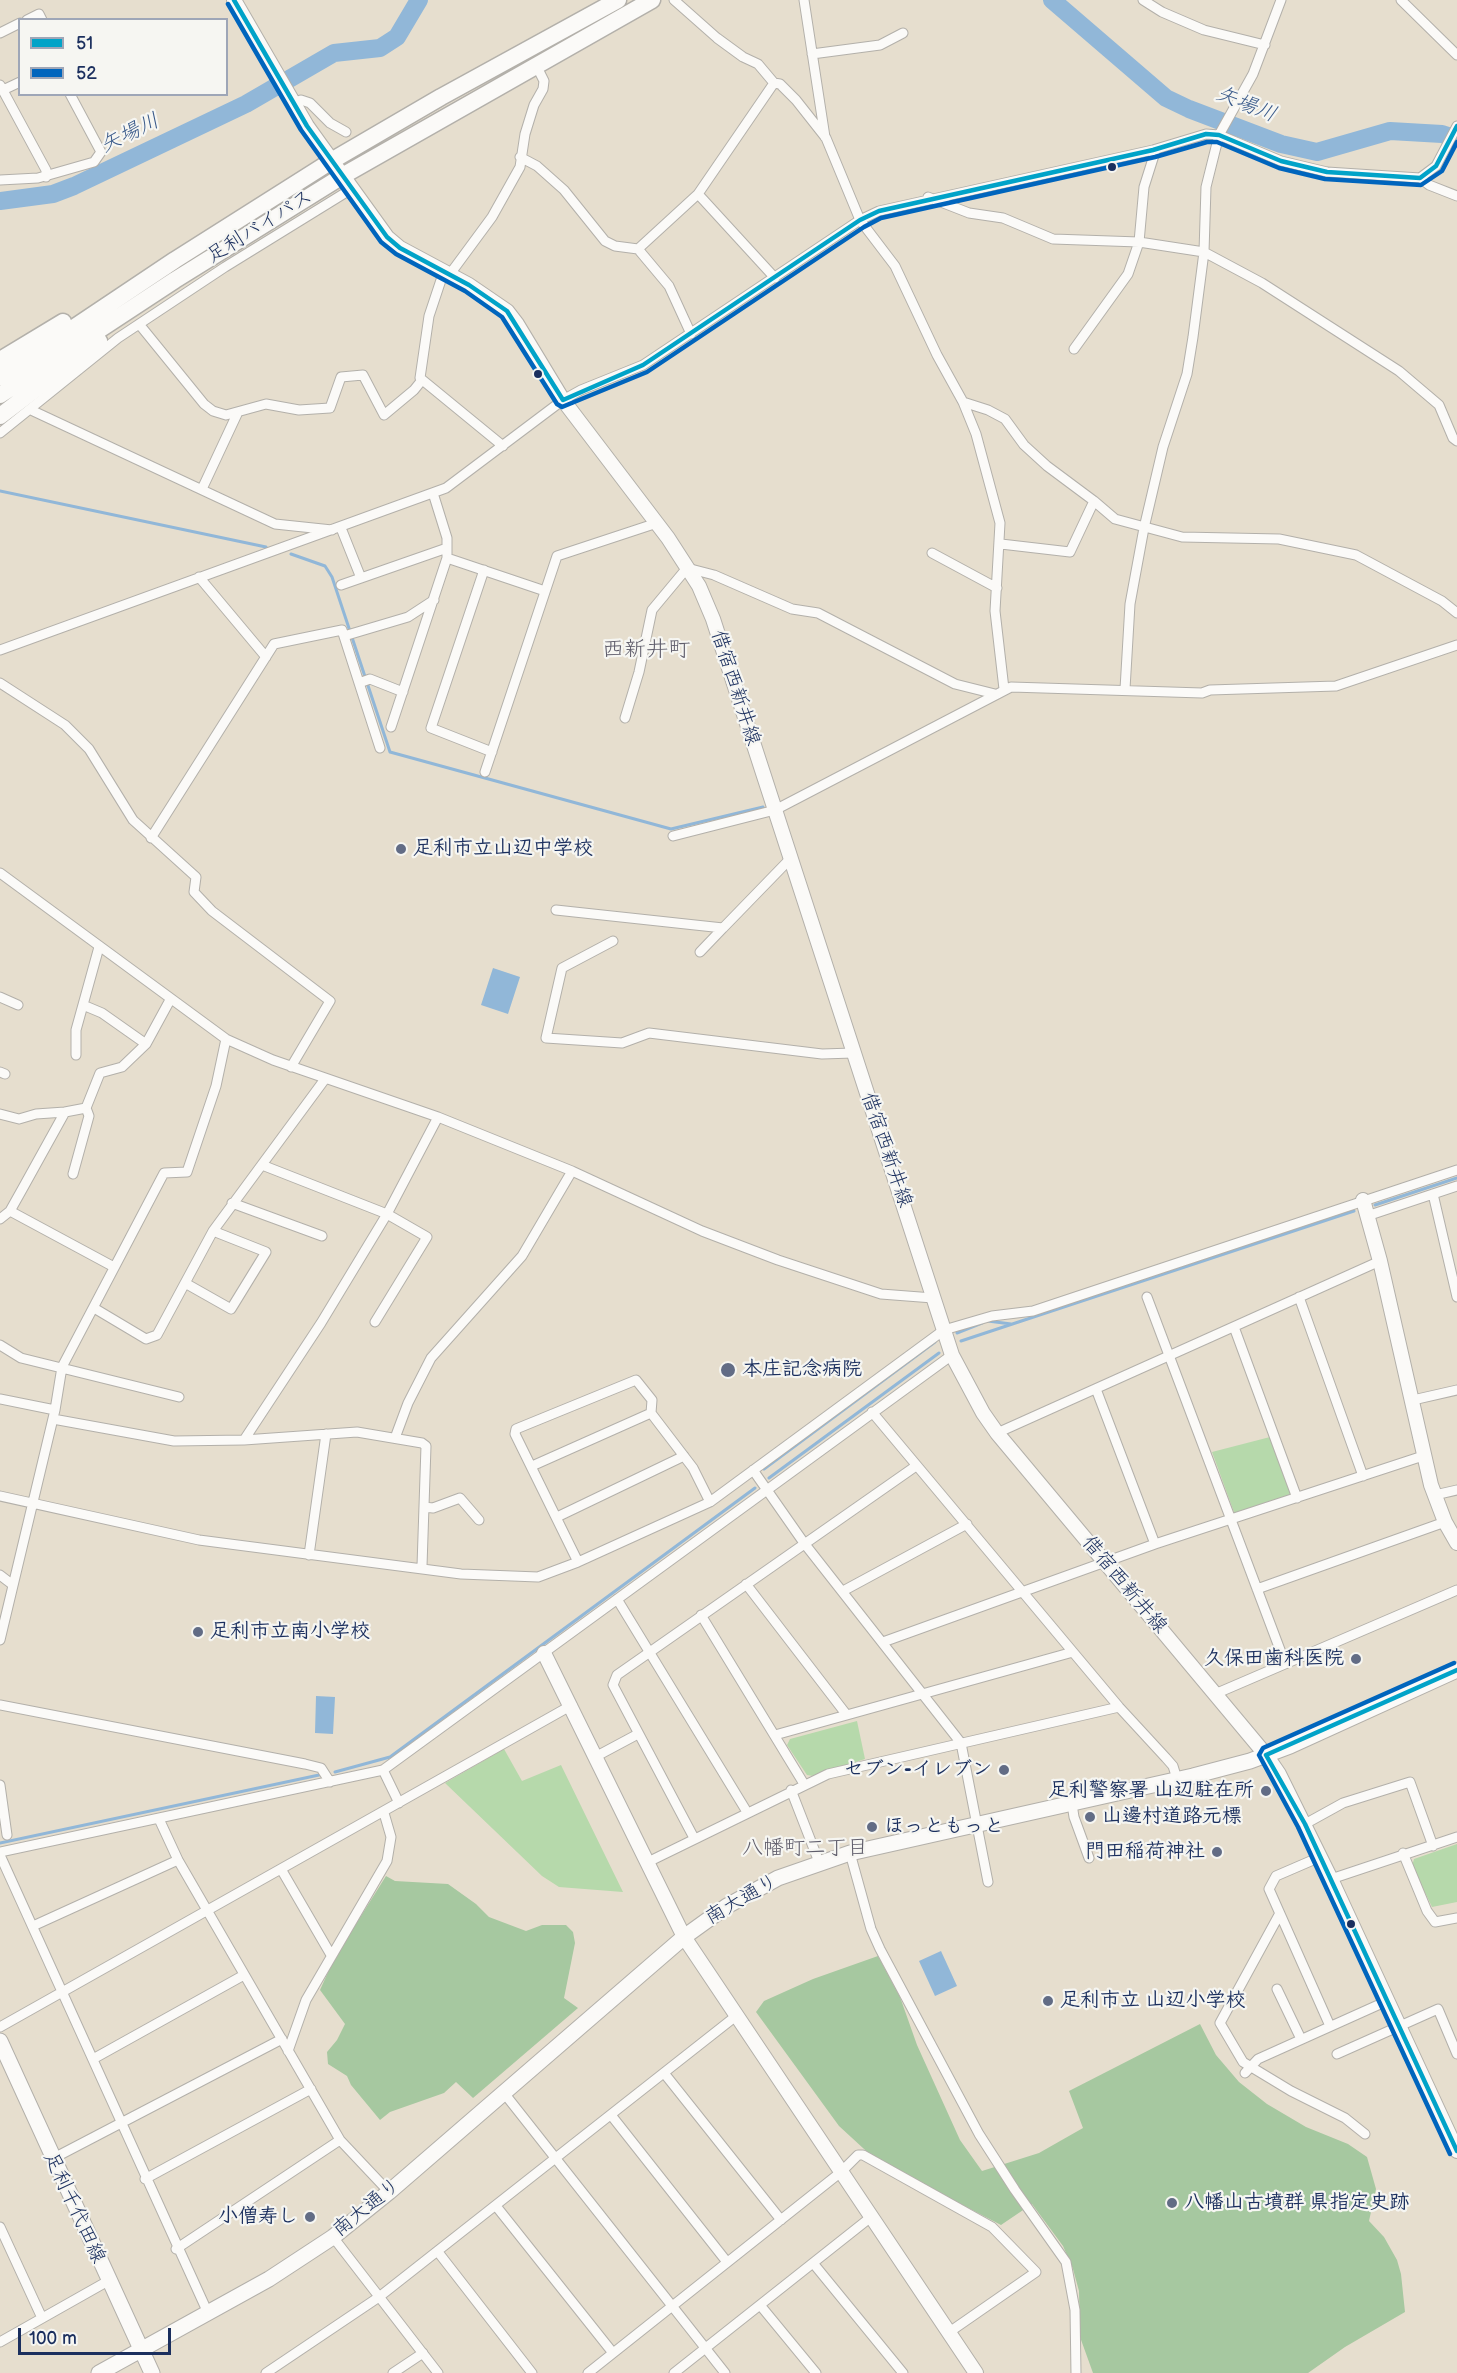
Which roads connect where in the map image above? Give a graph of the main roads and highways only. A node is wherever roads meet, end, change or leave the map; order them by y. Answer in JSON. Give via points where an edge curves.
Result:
{"nodes":[{"id":1,"x":234,"y":0,"type":"edge"},
{"id":2,"x":618,"y":0,"type":"edge"},
{"id":3,"x":652,"y":0,"type":"edge"},
{"id":4,"x":333,"y":160,"type":"junction"},
{"id":5,"x":348,"y":182,"type":"junction"},
{"id":6,"x":175,"y":260,"type":"junction"},
{"id":7,"x":175,"y":280,"type":"junction"},
{"id":8,"x":78,"y":334,"type":"junction"},
{"id":9,"x":0,"y":360,"type":"edge"},
{"id":10,"x":0,"y":376,"type":"edge"},
{"id":11,"x":0,"y":395,"type":"edge"},
{"id":12,"x":0,"y":416,"type":"edge"},
{"id":13,"x":1363,"y":1200,"type":"road end"},
{"id":14,"x":1457,"y":1543,"type":"edge"},
{"id":15,"x":544,"y":1653,"type":"road end"},
{"id":16,"x":1457,"y":1670,"type":"edge"},
{"id":17,"x":1266,"y":1755,"type":"junction"},
{"id":18,"x":684,"y":1937,"type":"junction"},
{"id":19,"x":0,"y":2042,"type":"edge"},
{"id":20,"x":1457,"y":2151,"type":"edge"},
{"id":21,"x":140,"y":2351,"type":"junction"},
{"id":22,"x":99,"y":2373,"type":"edge"},
{"id":23,"x":152,"y":2373,"type":"edge"},
{"id":24,"x":976,"y":2373,"type":"edge"}],
"edges":[{"from":1,"to":4,"type":"main road","name":"借宿西新井線","via":[[290,97]]},
{"from":2,"to":4,"type":"highway","name":"足利バイパス"},
{"from":3,"to":5,"type":"highway","name":"足利バイパス","via":[[536,65]]},
{"from":4,"to":5,"type":"main road","name":"借宿西新井線"},
{"from":4,"to":6,"type":"highway","name":"足利バイパス"},
{"from":5,"to":7,"type":"highway","name":"足利バイパス"},
{"from":5,"to":17,"type":"main road","name":"借宿西新井線","via":[[392,242],[507,311],[564,400],[657,523],[699,586],[952,1355],[997,1433]]},
{"from":6,"to":8,"type":"highway","name":"足利バイパス"},
{"from":6,"to":9,"type":"highway"},
{"from":7,"to":8,"type":"highway","name":"足利バイパス"},
{"from":7,"to":12,"type":"highway"},
{"from":8,"to":10,"type":"highway","name":"足利バイパス"},
{"from":8,"to":11,"type":"highway","name":"足利バイパス"},
{"from":13,"to":14,"type":"main road","via":[[1435,1495],[1444,1522]]},
{"from":15,"to":18,"type":"main road"},
{"from":16,"to":17,"type":"main road","name":"南大通り"},
{"from":17,"to":18,"type":"main road","name":"南大通り","via":[[1072,1804],[850,1852],[778,1878],[727,1906]]},
{"from":17,"to":20,"type":"main road","name":"借宿西新井線","via":[[1305,1824]]},
{"from":18,"to":21,"type":"main road","name":"南大通り","via":[[333,2237],[269,2279]]},
{"from":18,"to":24,"type":"main road"},
{"from":19,"to":21,"type":"main road","name":"足利千代田線"},
{"from":21,"to":22,"type":"main road","name":"南大通り"},
{"from":21,"to":23,"type":"main road","name":"足利千代田線"}]}
